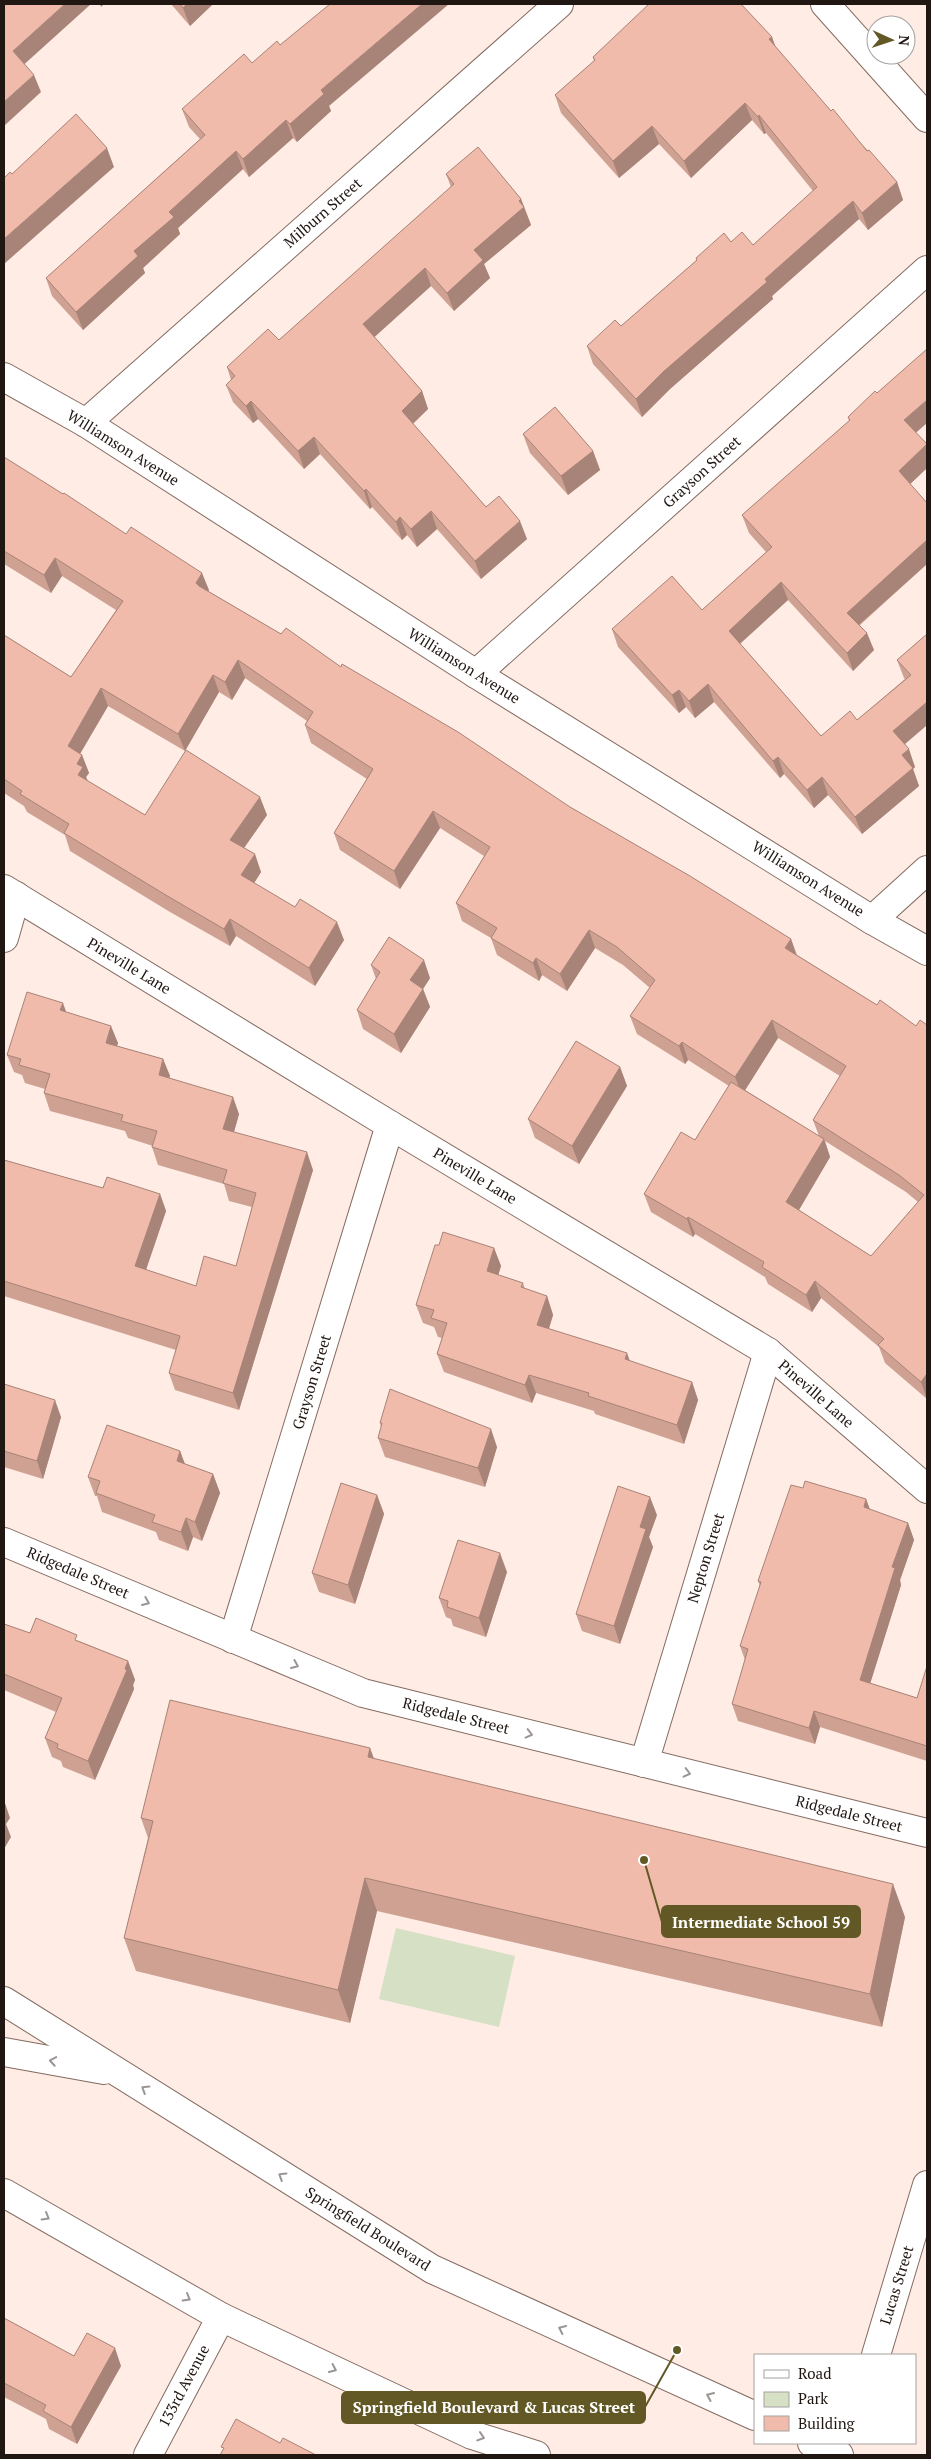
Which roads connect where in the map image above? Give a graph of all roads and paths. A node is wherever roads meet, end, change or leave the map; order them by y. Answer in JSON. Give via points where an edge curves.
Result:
{"nodes":[{"id":1,"x":560,"y":4,"type":"edge"},
{"id":2,"x":825,"y":4,"type":"edge"},
{"id":3,"x":927,"y":118,"type":"edge"},
{"id":4,"x":927,"y":270,"type":"edge"},
{"id":5,"x":4,"y":377,"type":"edge"},
{"id":6,"x":86,"y":423,"type":"junction"},
{"id":7,"x":476,"y":674,"type":"junction"},
{"id":8,"x":927,"y":870,"type":"edge"},
{"id":9,"x":10,"y":892,"type":"edge"},
{"id":10,"x":872,"y":920,"type":"junction"},
{"id":11,"x":4,"y":938,"type":"edge"},
{"id":12,"x":927,"y":951,"type":"edge"},
{"id":13,"x":390,"y":1125,"type":"junction"},
{"id":14,"x":768,"y":1352,"type":"junction"},
{"id":15,"x":927,"y":1489,"type":"edge"},
{"id":16,"x":4,"y":1542,"type":"edge"},
{"id":17,"x":233,"y":1638,"type":"junction"},
{"id":18,"x":644,"y":1763,"type":"junction"},
{"id":19,"x":927,"y":1833,"type":"edge"},
{"id":20,"x":4,"y":2001,"type":"edge"},
{"id":21,"x":4,"y":2052,"type":"edge"},
{"id":22,"x":118,"y":2073,"type":"junction"},
{"id":23,"x":927,"y":2185,"type":"edge"},
{"id":24,"x":4,"y":2193,"type":"edge"},
{"id":25,"x":221,"y":2317,"type":"junction"},
{"id":26,"x":876,"y":2354,"type":"edge"},
{"id":27,"x":754,"y":2416,"type":"edge"},
{"id":28,"x":814,"y":2444,"type":"edge"},
{"id":29,"x":148,"y":2455,"type":"edge"},
{"id":30,"x":536,"y":2455,"type":"edge"},
{"id":31,"x":840,"y":2455,"type":"edge"}],
"edges":[{"from":1,"to":6,"type":"street","name":"Milburn Street"},
{"from":2,"to":3,"type":"street"},
{"from":4,"to":7,"type":"street","name":"Grayson Street"},
{"from":5,"to":6,"type":"street","name":"Williamson Avenue"},
{"from":6,"to":7,"type":"street","name":"Williamson Avenue"},
{"from":7,"to":10,"type":"street","name":"Williamson Avenue"},
{"from":8,"to":10,"type":"street"},
{"from":9,"to":11,"type":"street"},
{"from":9,"to":13,"type":"street","name":"Pineville Lane"},
{"from":10,"to":12,"type":"street","name":"Williamson Avenue"},
{"from":13,"to":14,"type":"street","name":"Pineville Lane"},
{"from":13,"to":17,"type":"street","name":"Grayson Street"},
{"from":14,"to":15,"type":"street","name":"Pineville Lane"},
{"from":14,"to":18,"type":"street","name":"Nepton Street"},
{"from":16,"to":17,"type":"street","name":"Ridgedale Street","one_way":true},
{"from":17,"to":18,"type":"street","name":"Ridgedale Street","one_way":true,"via":[[363,1693]]},
{"from":18,"to":19,"type":"street","name":"Ridgedale Street","one_way":true},
{"from":20,"to":22,"type":"street","name":"Springfield Boulevard"},
{"from":22,"to":21,"type":"street","one_way":true},
{"from":27,"to":22,"type":"street","name":"Springfield Boulevard","one_way":true,"via":[[432,2269]]},
{"from":23,"to":26,"type":"street","name":"Lucas Street"},
{"from":24,"to":25,"type":"street","one_way":true},
{"from":25,"to":29,"type":"street","name":"133rd Avenue"},
{"from":25,"to":30,"type":"street","one_way":true,"via":[[472,2435]]},
{"from":28,"to":31,"type":"street"}]}
